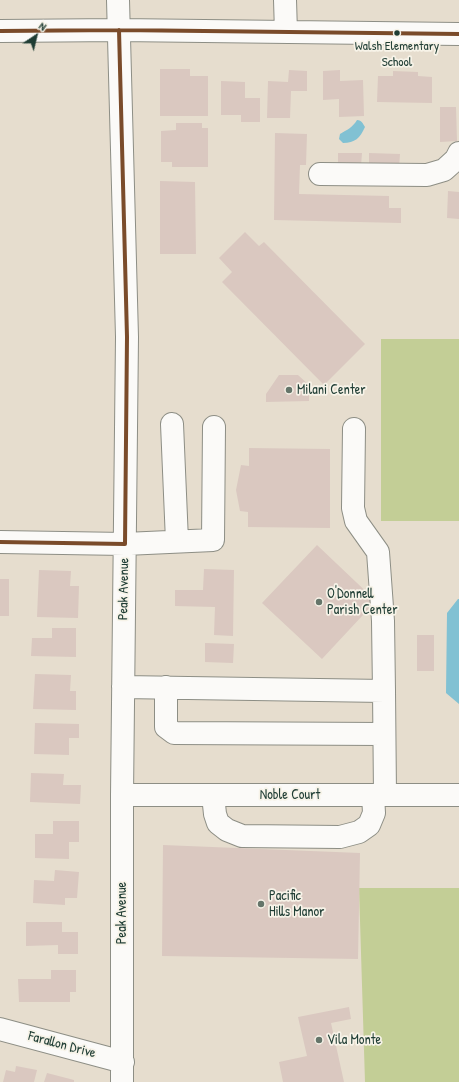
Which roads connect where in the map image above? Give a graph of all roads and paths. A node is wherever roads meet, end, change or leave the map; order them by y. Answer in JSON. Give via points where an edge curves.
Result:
{"nodes":[{"id":1,"x":118,"y":0,"type":"edge"},
{"id":2,"x":284,"y":0,"type":"edge"},
{"id":3,"x":119,"y":30,"type":"junction"},
{"id":4,"x":0,"y":31,"type":"edge"},
{"id":5,"x":286,"y":32,"type":"junction"},
{"id":6,"x":459,"y":34,"type":"edge"},
{"id":7,"x":459,"y":153,"type":"edge"},
{"id":8,"x":320,"y":174,"type":"dead end"},
{"id":9,"x":172,"y":424,"type":"dead end"},
{"id":10,"x":214,"y":427,"type":"dead end"},
{"id":11,"x":354,"y":429,"type":"dead end"},
{"id":12,"x":0,"y":542,"type":"edge"},
{"id":13,"x":177,"y":542,"type":"junction"},
{"id":14,"x":125,"y":544,"type":"junction"},
{"id":15,"x":123,"y":687,"type":"junction"},
{"id":16,"x":166,"y":688,"type":"junction"},
{"id":17,"x":384,"y":690,"type":"junction"},
{"id":18,"x":384,"y":734,"type":"junction"},
{"id":19,"x":213,"y":795,"type":"junction"},
{"id":20,"x":379,"y":795,"type":"junction"},
{"id":21,"x":459,"y":795,"type":"edge"},
{"id":22,"x":122,"y":796,"type":"junction"},
{"id":23,"x":0,"y":1029,"type":"edge"},
{"id":24,"x":123,"y":1072,"type":"edge"}],
"edges":[{"from":1,"to":3,"type":"street","name":"Peak Avenue"},
{"from":2,"to":5,"type":"street"},
{"from":3,"to":4,"type":"street"},
{"from":3,"to":5,"type":"street"},
{"from":3,"to":14,"type":"street","name":"Peak Avenue","via":[[127,337]]},
{"from":5,"to":6,"type":"street"},
{"from":7,"to":8,"type":"street","via":[[444,170],[427,175]]},
{"from":9,"to":13,"type":"street"},
{"from":10,"to":13,"type":"street","via":[[213,540]]},
{"from":11,"to":17,"type":"street","via":[[353,508],[356,521],[378,552]]},
{"from":12,"to":14,"type":"street"},
{"from":13,"to":14,"type":"street"},
{"from":14,"to":15,"type":"street","name":"Peak Avenue"},
{"from":15,"to":16,"type":"street"},
{"from":15,"to":22,"type":"street","name":"Peak Avenue"},
{"from":16,"to":17,"type":"street"},
{"from":16,"to":18,"type":"street","via":[[166,727],[174,733]]},
{"from":17,"to":18,"type":"street"},
{"from":18,"to":20,"type":"street"},
{"from":19,"to":20,"type":"street","name":"Noble Court"},
{"from":19,"to":20,"type":"street","via":[[218,823],[242,836],[340,836],[359,832],[369,825]]},
{"from":19,"to":22,"type":"street","name":"Noble Court"},
{"from":20,"to":21,"type":"street","name":"Noble Court"},
{"from":22,"to":24,"type":"street","name":"Peak Avenue"},
{"from":23,"to":24,"type":"street","name":"Farallon Drive"}]}
